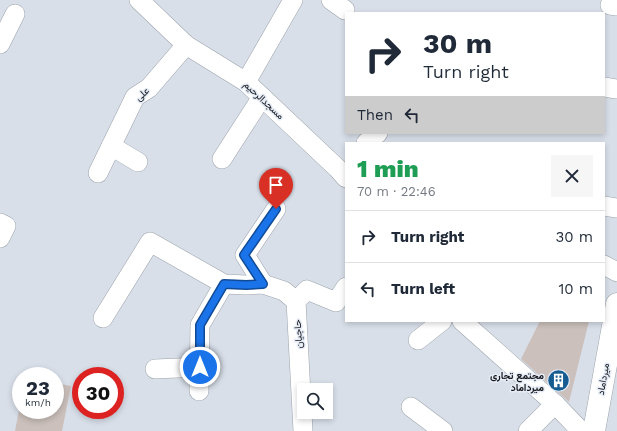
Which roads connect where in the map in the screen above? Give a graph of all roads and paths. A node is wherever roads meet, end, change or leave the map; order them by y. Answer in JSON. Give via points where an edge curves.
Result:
{"nodes":[{"id":1,"x":293,"y":0,"type":"edge"},
{"id":2,"x":144,"y":2,"type":"edge"},
{"id":3,"x":15,"y":14,"type":"dead end"},
{"id":4,"x":2,"y":37,"type":"edge"},
{"id":5,"x":186,"y":45,"type":"junction"},
{"id":6,"x":246,"y":82,"type":"junction"},
{"id":7,"x":605,"y":87,"type":"edge"},
{"id":8,"x":617,"y":89,"type":"edge"},
{"id":9,"x":262,"y":97,"type":"junction"},
{"id":10,"x":377,"y":134,"type":"edge"},
{"id":11,"x":367,"y":142,"type":"edge"},
{"id":12,"x":111,"y":146,"type":"junction"},
{"id":13,"x":222,"y":159,"type":"dead end"},
{"id":14,"x":138,"y":162,"type":"dead end"},
{"id":15,"x":343,"y":169,"type":"edge"},
{"id":16,"x":98,"y":173,"type":"dead end"},
{"id":17,"x":605,"y":206,"type":"edge"},
{"id":18,"x":617,"y":208,"type":"edge"},
{"id":19,"x":276,"y":209,"type":"dead end"},
{"id":20,"x":0,"y":223,"type":"edge"},
{"id":21,"x":0,"y":238,"type":"edge"},
{"id":22,"x":605,"y":266,"type":"edge"},
{"id":23,"x":617,"y":272,"type":"edge"},
{"id":24,"x":224,"y":284,"type":"junction"},
{"id":25,"x":263,"y":284,"type":"junction"},
{"id":26,"x":345,"y":289,"type":"edge"},
{"id":27,"x":296,"y":301,"type":"junction"},
{"id":28,"x":617,"y":304,"type":"edge"},
{"id":29,"x":103,"y":318,"type":"dead end"},
{"id":30,"x":441,"y":322,"type":"edge"},
{"id":31,"x":463,"y":322,"type":"edge"},
{"id":32,"x":608,"y":323,"type":"edge"},
{"id":33,"x":418,"y":340,"type":"dead end"},
{"id":34,"x":200,"y":367,"type":"junction"},
{"id":35,"x":155,"y":369,"type":"dead end"},
{"id":36,"x":200,"y":391,"type":"dead end"},
{"id":37,"x":555,"y":404,"type":"junction"},
{"id":38,"x":411,"y":407,"type":"dead end"},
{"id":39,"x":303,"y":431,"type":"edge"},
{"id":40,"x":443,"y":431,"type":"edge"},
{"id":41,"x":528,"y":431,"type":"edge"},
{"id":42,"x":581,"y":431,"type":"edge"},
{"id":43,"x":594,"y":431,"type":"edge"}],
"edges":[{"from":1,"to":6,"type":"street"},
{"from":2,"to":5,"type":"street","name":"مسجدالرحیم"},
{"from":3,"to":4,"type":"street"},
{"from":5,"to":6,"type":"street","name":"مسجدالرحیم"},
{"from":5,"to":12,"type":"street","name":"علی","via":[[149,88],[135,97]]},
{"from":6,"to":9,"type":"street","name":"مسجدالرحیم"},
{"from":7,"to":8,"type":"street"},
{"from":9,"to":13,"type":"street"},
{"from":9,"to":15,"type":"street","name":"مسجدالرحیم"},
{"from":10,"to":11,"type":"street"},
{"from":12,"to":14,"type":"street"},
{"from":12,"to":16,"type":"street","name":"علی"},
{"from":17,"to":18,"type":"street"},
{"from":19,"to":25,"type":"street","via":[[244,255]]},
{"from":20,"to":21,"type":"street","via":[[6,226]]},
{"from":22,"to":23,"type":"street"},
{"from":24,"to":25,"type":"street"},
{"from":24,"to":29,"type":"street","via":[[150,242]]},
{"from":24,"to":34,"type":"street","via":[[200,325]]},
{"from":25,"to":27,"type":"street","via":[[284,291]]},
{"from":26,"to":27,"type":"street","via":[[336,302],[307,290]]},
{"from":27,"to":39,"type":"street","name":"حاجیان"},
{"from":28,"to":32,"type":"main road","name":"میرداماد"},
{"from":30,"to":33,"type":"street"},
{"from":31,"to":37,"type":"street"},
{"from":32,"to":43,"type":"main road","name":"میرداماد"},
{"from":34,"to":35,"type":"street"},
{"from":34,"to":36,"type":"street"},
{"from":37,"to":41,"type":"street"},
{"from":37,"to":42,"type":"street"},
{"from":38,"to":40,"type":"street"}]}
